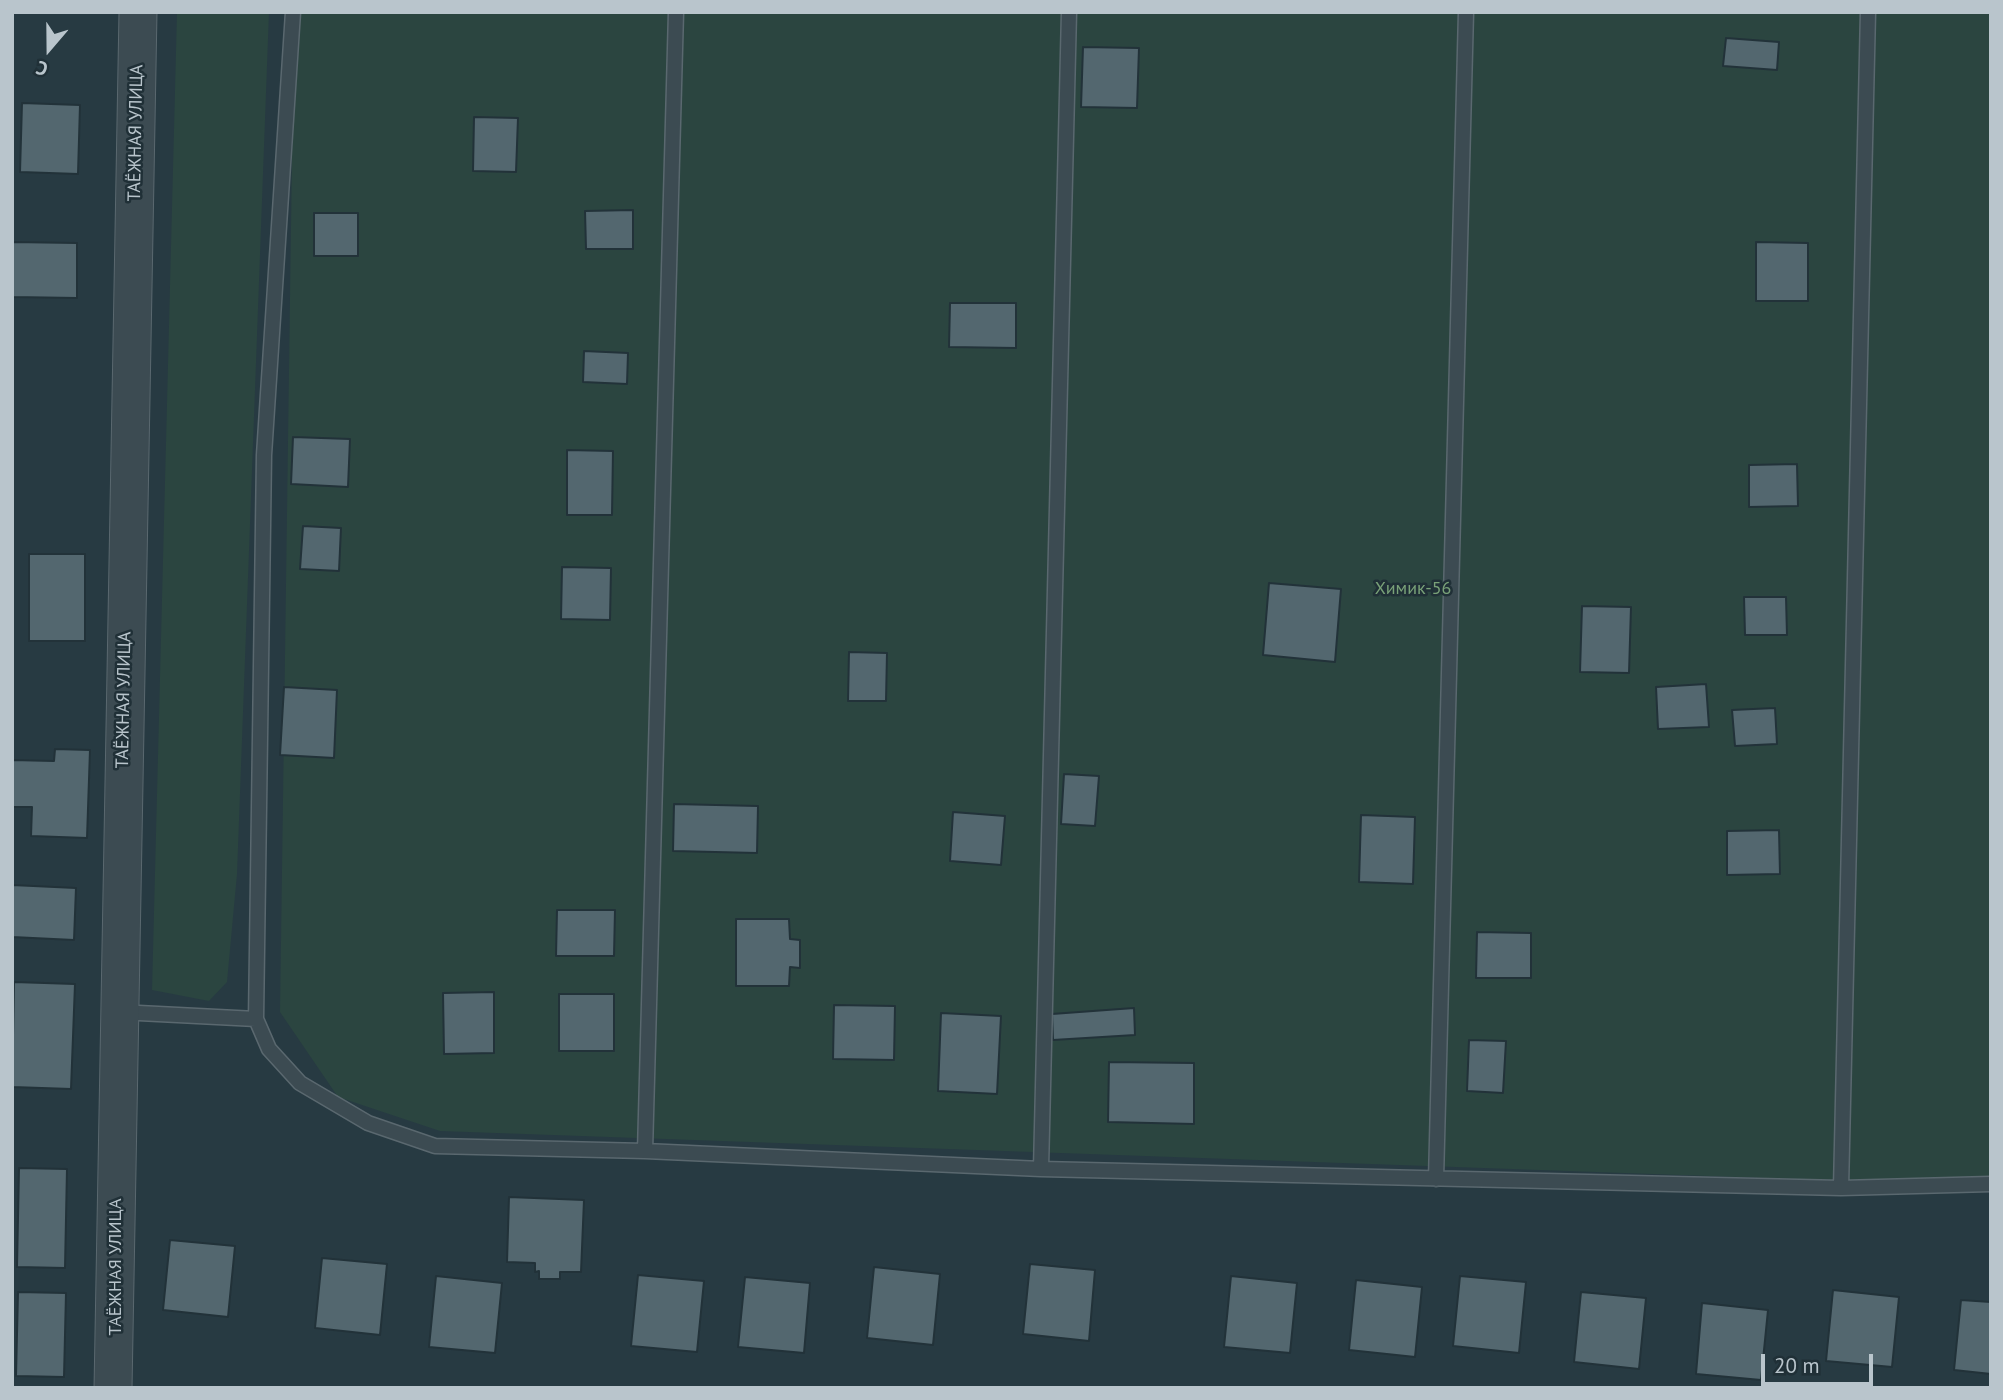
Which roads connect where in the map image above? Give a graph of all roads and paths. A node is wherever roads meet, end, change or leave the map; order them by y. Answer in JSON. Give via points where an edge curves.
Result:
{"nodes":[{"id":1,"x":138,"y":12,"type":"edge"},
{"id":2,"x":293,"y":12,"type":"edge"},
{"id":3,"x":676,"y":12,"type":"edge"},
{"id":4,"x":1069,"y":12,"type":"edge"},
{"id":5,"x":1466,"y":12,"type":"edge"},
{"id":6,"x":1868,"y":12,"type":"edge"},
{"id":7,"x":118,"y":1012,"type":"junction"},
{"id":8,"x":256,"y":1019,"type":"junction"},
{"id":9,"x":645,"y":1151,"type":"junction"},
{"id":10,"x":1041,"y":1169,"type":"junction"},
{"id":11,"x":1436,"y":1180,"type":"junction"},
{"id":12,"x":1991,"y":1184,"type":"edge"},
{"id":13,"x":1841,"y":1188,"type":"junction"},
{"id":14,"x":113,"y":1388,"type":"edge"}],
"edges":[{"from":1,"to":7,"type":"street","name":"ТАЁЖНАЯ УЛИЦА"},
{"from":2,"to":8,"type":"lane","via":[[264,455]]},
{"from":3,"to":9,"type":"lane"},
{"from":4,"to":10,"type":"lane"},
{"from":5,"to":11,"type":"lane"},
{"from":6,"to":13,"type":"lane"},
{"from":7,"to":8,"type":"lane"},
{"from":7,"to":14,"type":"street","name":"ТАЁЖНАЯ УЛИЦА"},
{"from":8,"to":9,"type":"lane","via":[[269,1049],[300,1083],[368,1123],[435,1146]]},
{"from":9,"to":10,"type":"lane"},
{"from":10,"to":11,"type":"lane"},
{"from":11,"to":13,"type":"lane"},
{"from":12,"to":13,"type":"lane"}]}
